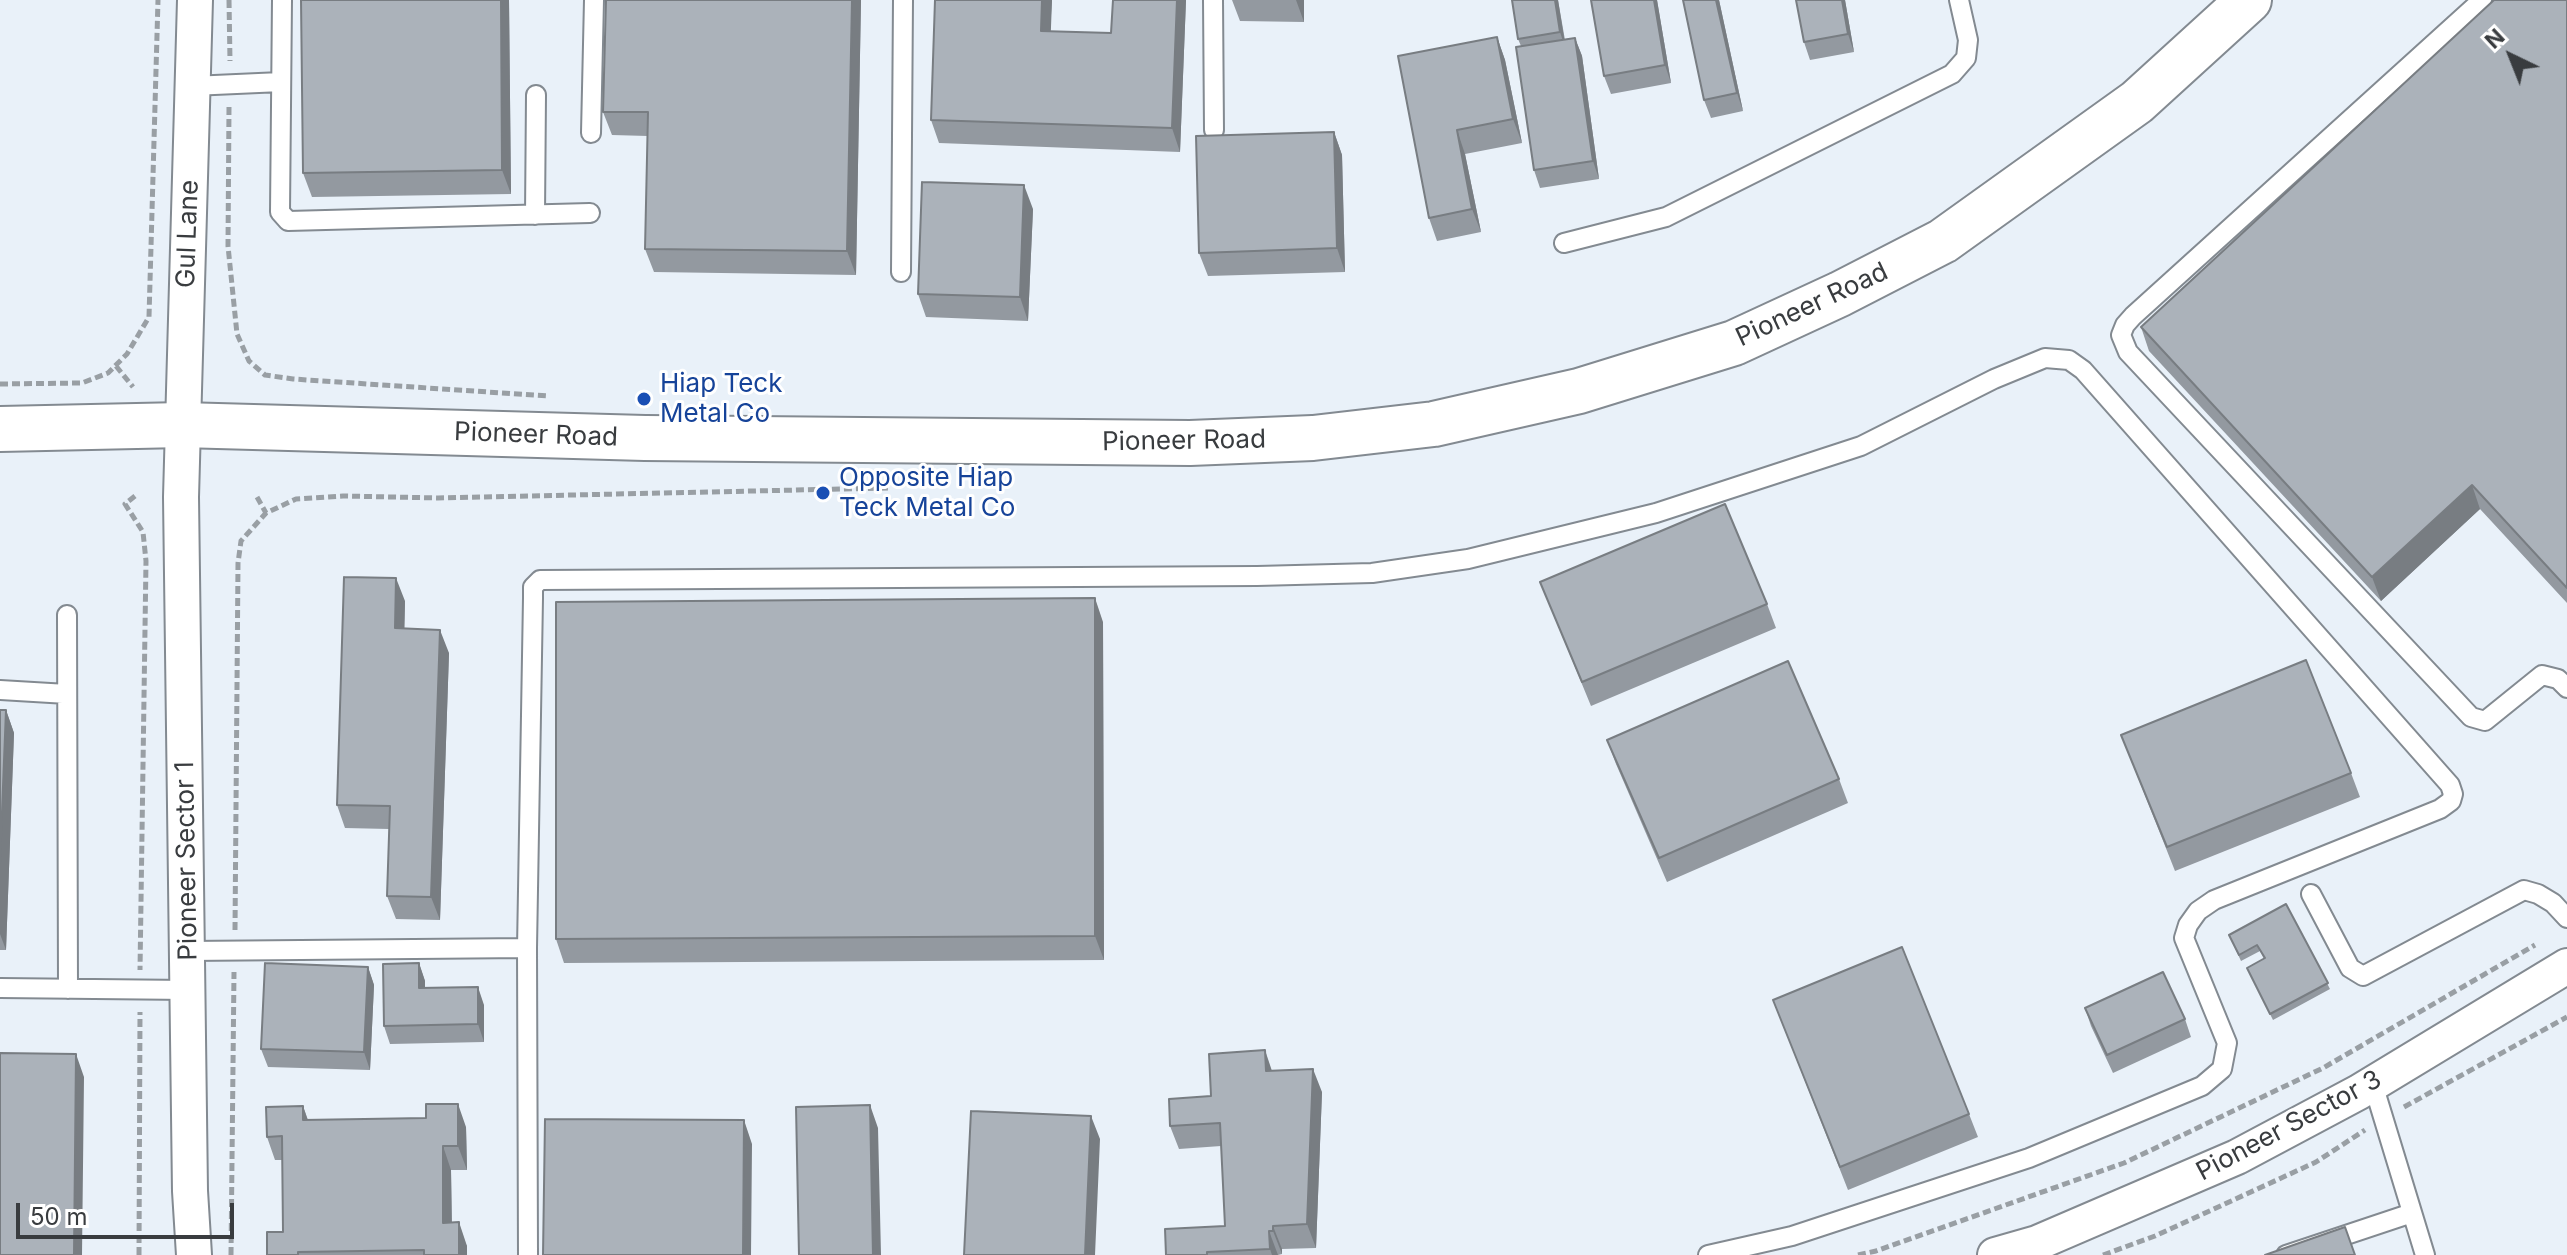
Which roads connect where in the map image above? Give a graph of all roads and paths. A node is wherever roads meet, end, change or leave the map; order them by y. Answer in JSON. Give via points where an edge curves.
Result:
{"nodes":[{"id":1,"x":158,"y":0,"type":"edge"},
{"id":2,"x":195,"y":0,"type":"edge"},
{"id":3,"x":229,"y":0,"type":"edge"},
{"id":4,"x":282,"y":0,"type":"edge"},
{"id":5,"x":594,"y":0,"type":"edge"},
{"id":6,"x":903,"y":0,"type":"edge"},
{"id":7,"x":1213,"y":0,"type":"edge"},
{"id":8,"x":1959,"y":0,"type":"edge"},
{"id":9,"x":2249,"y":0,"type":"edge"},
{"id":10,"x":2482,"y":0,"type":"edge"},
{"id":11,"x":281,"y":82,"type":"junction"},
{"id":12,"x":230,"y":84,"type":"junction"},
{"id":13,"x":192,"y":86,"type":"junction"},
{"id":14,"x":536,"y":95,"type":"dead end"},
{"id":15,"x":1214,"y":130,"type":"dead end"},
{"id":16,"x":591,"y":133,"type":"dead end"},
{"id":17,"x":590,"y":213,"type":"dead end"},
{"id":18,"x":535,"y":215,"type":"junction"},
{"id":19,"x":1564,"y":243,"type":"dead end"},
{"id":20,"x":901,"y":272,"type":"dead end"},
{"id":21,"x":115,"y":365,"type":"junction"},
{"id":22,"x":265,"y":375,"type":"junction"},
{"id":23,"x":0,"y":384,"type":"edge"},
{"id":24,"x":133,"y":387,"type":"dead end"},
{"id":25,"x":258,"y":388,"type":"dead end"},
{"id":26,"x":558,"y":397,"type":"dead end"},
{"id":27,"x":0,"y":429,"type":"edge"},
{"id":28,"x":883,"y":440,"type":"junction"},
{"id":29,"x":182,"y":446,"type":"junction"},
{"id":30,"x":135,"y":496,"type":"dead end"},
{"id":31,"x":257,"y":497,"type":"dead end"},
{"id":32,"x":266,"y":513,"type":"junction"},
{"id":33,"x":67,"y":615,"type":"dead end"},
{"id":34,"x":2567,"y":688,"type":"edge"},
{"id":35,"x":0,"y":690,"type":"edge"},
{"id":36,"x":67,"y":694,"type":"junction"},
{"id":37,"x":2311,"y":894,"type":"dead end"},
{"id":38,"x":2567,"y":918,"type":"edge"},
{"id":39,"x":2540,"y":942,"type":"dead end"},
{"id":40,"x":527,"y":948,"type":"junction"},
{"id":41,"x":188,"y":951,"type":"junction"},
{"id":42,"x":234,"y":951,"type":"junction"},
{"id":43,"x":2567,"y":966,"type":"edge"},
{"id":44,"x":0,"y":988,"type":"edge"},
{"id":45,"x":68,"y":989,"type":"junction"},
{"id":46,"x":140,"y":990,"type":"junction"},
{"id":47,"x":189,"y":990,"type":"junction"},
{"id":48,"x":2567,"y":1017,"type":"edge"},
{"id":49,"x":2373,"y":1084,"type":"junction"},
{"id":50,"x":2383,"y":1118,"type":"junction"},
{"id":51,"x":2412,"y":1213,"type":"junction"},
{"id":52,"x":139,"y":1255,"type":"edge"},
{"id":53,"x":194,"y":1255,"type":"edge"},
{"id":54,"x":231,"y":1255,"type":"edge"},
{"id":55,"x":528,"y":1255,"type":"edge"},
{"id":56,"x":1708,"y":1255,"type":"edge"},
{"id":57,"x":1858,"y":1255,"type":"edge"},
{"id":58,"x":1995,"y":1255,"type":"edge"},
{"id":59,"x":2103,"y":1255,"type":"edge"},
{"id":60,"x":2286,"y":1255,"type":"edge"},
{"id":61,"x":2425,"y":1255,"type":"edge"}],
"edges":[{"from":1,"to":21,"type":"path","via":[[149,317]]},
{"from":2,"to":13,"type":"street","name":"Gul Lane"},
{"from":3,"to":12,"type":"path"},
{"from":4,"to":11,"type":"lane"},
{"from":5,"to":16,"type":"lane"},
{"from":6,"to":20,"type":"lane"},
{"from":7,"to":15,"type":"lane"},
{"from":8,"to":19,"type":"lane","via":[[1968,40],[1966,58],[1952,74],[1666,217]]},
{"from":9,"to":28,"type":"main road","name":"Pioneer Road","via":[[2137,102],[1943,241],[1734,343],[1498,410],[1434,424],[1313,438],[1190,443]]},
{"from":10,"to":34,"type":"lane","via":[[2133,316],[2121,335],[2128,352],[2471,717],[2485,721],[2542,675]]},
{"from":11,"to":12,"type":"lane"},
{"from":11,"to":18,"type":"lane","via":[[280,212],[288,221]]},
{"from":12,"to":13,"type":"lane"},
{"from":12,"to":22,"type":"path","via":[[228,246],[237,334],[249,361]]},
{"from":13,"to":29,"type":"street","name":"Gul Lane"},
{"from":14,"to":18,"type":"lane"},
{"from":17,"to":18,"type":"lane"},
{"from":21,"to":23,"type":"path","via":[[82,383]]},
{"from":21,"to":24,"type":"path"},
{"from":22,"to":25,"type":"path"},
{"from":22,"to":26,"type":"path"},
{"from":27,"to":29,"type":"main road","name":"Pioneer Road"},
{"from":28,"to":29,"type":"main road","name":"Pioneer Road","via":[[645,438]]},
{"from":28,"to":32,"type":"path","via":[[888,488],[343,496],[296,499]]},
{"from":29,"to":41,"type":"street","name":"Pioneer Sector 1"},
{"from":30,"to":46,"type":"path","via":[[125,504],[143,532],[146,561]]},
{"from":31,"to":32,"type":"path"},
{"from":32,"to":42,"type":"path","via":[[241,541],[238,563]]},
{"from":33,"to":36,"type":"lane"},
{"from":35,"to":36,"type":"lane"},
{"from":36,"to":45,"type":"lane"},
{"from":37,"to":38,"type":"lane","via":[[2350,968],[2363,976],[2524,890],[2553,903]]},
{"from":39,"to":57,"type":"path","via":[[2323,1068],[2124,1163]]},
{"from":40,"to":42,"type":"lane"},
{"from":40,"to":55,"type":"lane"},
{"from":40,"to":56,"type":"lane","via":[[533,587],[540,580],[1372,573],[1468,559],[1656,513],[1861,446],[2045,358],[2069,360],[2094,381],[2450,785],[2451,801],[2198,911],[2184,938],[2227,1043],[2222,1069],[2202,1086],[2029,1158],[1792,1236]]},
{"from":41,"to":42,"type":"lane"},
{"from":41,"to":47,"type":"street","name":"Pioneer Sector 1"},
{"from":42,"to":54,"type":"path"},
{"from":43,"to":49,"type":"street","name":"Pioneer Sector 3"},
{"from":44,"to":45,"type":"lane"},
{"from":45,"to":46,"type":"lane"},
{"from":46,"to":47,"type":"lane"},
{"from":46,"to":52,"type":"path"},
{"from":47,"to":53,"type":"street","name":"Pioneer Sector 1"},
{"from":48,"to":50,"type":"path"},
{"from":49,"to":50,"type":"lane"},
{"from":49,"to":58,"type":"street","name":"Pioneer Sector 3","via":[[2237,1157],[2037,1243]]},
{"from":50,"to":51,"type":"lane"},
{"from":50,"to":59,"type":"path","via":[[2316,1162]]},
{"from":51,"to":60,"type":"lane"},
{"from":51,"to":61,"type":"lane"}]}
